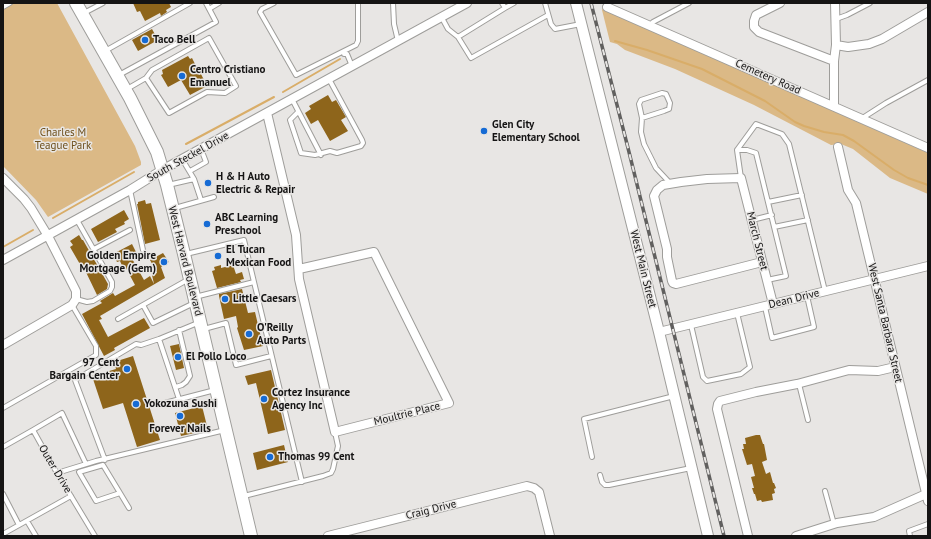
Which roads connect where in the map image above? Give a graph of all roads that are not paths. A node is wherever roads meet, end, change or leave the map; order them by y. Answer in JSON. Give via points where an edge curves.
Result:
{"nodes":[{"id":1,"x":10,"y":3,"type":"edge"},
{"id":2,"x":76,"y":3,"type":"edge"},
{"id":3,"x":103,"y":3,"type":"edge"},
{"id":4,"x":190,"y":3,"type":"edge"},
{"id":5,"x":206,"y":3,"type":"edge"},
{"id":6,"x":220,"y":3,"type":"edge"},
{"id":7,"x":274,"y":3,"type":"edge"},
{"id":8,"x":358,"y":3,"type":"edge"},
{"id":9,"x":394,"y":3,"type":"edge"},
{"id":10,"x":467,"y":3,"type":"edge"},
{"id":11,"x":502,"y":3,"type":"edge"},
{"id":12,"x":514,"y":3,"type":"edge"},
{"id":13,"x":545,"y":3,"type":"edge"},
{"id":14,"x":576,"y":3,"type":"edge"},
{"id":15,"x":688,"y":3,"type":"edge"},
{"id":16,"x":780,"y":3,"type":"edge"},
{"id":17,"x":835,"y":3,"type":"edge"},
{"id":18,"x":870,"y":3,"type":"edge"},
{"id":19,"x":3,"y":6,"type":"edge"},
{"id":20,"x":607,"y":7,"type":"dead end"},
{"id":21,"x":505,"y":8,"type":"junction"},
{"id":22,"x":209,"y":9,"type":"junction"},
{"id":23,"x":928,"y":12,"type":"edge"},
{"id":24,"x":82,"y":14,"type":"junction"},
{"id":25,"x":548,"y":15,"type":"junction"},
{"id":26,"x":442,"y":18,"type":"junction"},
{"id":27,"x":836,"y":19,"type":"junction"},
{"id":28,"x":581,"y":24,"type":"junction"},
{"id":29,"x":650,"y":26,"type":"junction"},
{"id":30,"x":458,"y":37,"type":"junction"},
{"id":31,"x":398,"y":41,"type":"junction"},
{"id":32,"x":836,"y":46,"type":"junction"},
{"id":33,"x":104,"y":52,"type":"junction"},
{"id":34,"x":344,"y":52,"type":"junction"},
{"id":35,"x":834,"y":61,"type":"junction"},
{"id":36,"x":350,"y":63,"type":"junction"},
{"id":37,"x":117,"y":76,"type":"junction"},
{"id":38,"x":146,"y":78,"type":"junction"},
{"id":39,"x":329,"y":79,"type":"junction"},
{"id":40,"x":928,"y":80,"type":"edge"},
{"id":41,"x":125,"y":90,"type":"junction"},
{"id":42,"x":292,"y":99,"type":"junction"},
{"id":43,"x":834,"y":106,"type":"junction"},
{"id":44,"x":298,"y":112,"type":"junction"},
{"id":45,"x":267,"y":113,"type":"junction"},
{"id":46,"x":642,"y":118,"type":"junction"},
{"id":47,"x":860,"y":119,"type":"junction"},
{"id":48,"x":838,"y":147,"type":"dead end"},
{"id":49,"x":928,"y":148,"type":"edge"},
{"id":50,"x":201,"y":149,"type":"junction"},
{"id":51,"x":737,"y":150,"type":"junction"},
{"id":52,"x":321,"y":155,"type":"junction"},
{"id":53,"x":182,"y":159,"type":"junction"},
{"id":54,"x":162,"y":170,"type":"junction"},
{"id":55,"x":190,"y":171,"type":"junction"},
{"id":56,"x":3,"y":178,"type":"edge"},
{"id":57,"x":741,"y":178,"type":"junction"},
{"id":58,"x":194,"y":179,"type":"junction"},
{"id":59,"x":670,"y":184,"type":"junction"},
{"id":60,"x":167,"y":186,"type":"junction"},
{"id":61,"x":130,"y":190,"type":"junction"},
{"id":62,"x":802,"y":195,"type":"junction"},
{"id":63,"x":214,"y":197,"type":"dead end"},
{"id":64,"x":201,"y":200,"type":"junction"},
{"id":65,"x":768,"y":202,"type":"junction"},
{"id":66,"x":173,"y":208,"type":"junction"},
{"id":67,"x":772,"y":215,"type":"junction"},
{"id":68,"x":76,"y":219,"type":"junction"},
{"id":69,"x":752,"y":220,"type":"junction"},
{"id":70,"x":808,"y":220,"type":"junction"},
{"id":71,"x":774,"y":227,"type":"junction"},
{"id":72,"x":130,"y":230,"type":"dead end"},
{"id":73,"x":48,"y":236,"type":"junction"},
{"id":74,"x":94,"y":249,"type":"junction"},
{"id":75,"x":143,"y":250,"type":"dead end"},
{"id":76,"x":184,"y":254,"type":"junction"},
{"id":77,"x":3,"y":260,"type":"edge"},
{"id":78,"x":762,"y":262,"type":"junction"},
{"id":79,"x":928,"y":266,"type":"edge"},
{"id":80,"x":299,"y":270,"type":"junction"},
{"id":81,"x":190,"y":279,"type":"junction"},
{"id":82,"x":767,"y":280,"type":"junction"},
{"id":83,"x":874,"y":280,"type":"junction"},
{"id":84,"x":254,"y":282,"type":"junction"},
{"id":85,"x":825,"y":291,"type":"junction"},
{"id":86,"x":807,"y":296,"type":"junction"},
{"id":87,"x":195,"y":300,"type":"junction"},
{"id":88,"x":74,"y":302,"type":"junction"},
{"id":89,"x":143,"y":305,"type":"junction"},
{"id":90,"x":769,"y":305,"type":"junction"},
{"id":91,"x":737,"y":313,"type":"junction"},
{"id":92,"x":118,"y":319,"type":"dead end"},
{"id":93,"x":691,"y":325,"type":"junction"},
{"id":94,"x":201,"y":326,"type":"junction"},
{"id":95,"x":179,"y":330,"type":"junction"},
{"id":96,"x":659,"y":332,"type":"junction"},
{"id":97,"x":160,"y":339,"type":"junction"},
{"id":98,"x":3,"y":346,"type":"edge"},
{"id":99,"x":271,"y":356,"type":"junction"},
{"id":100,"x":895,"y":367,"type":"junction"},
{"id":101,"x":799,"y":384,"type":"junction"},
{"id":102,"x":176,"y":387,"type":"junction"},
{"id":103,"x":216,"y":389,"type":"junction"},
{"id":104,"x":674,"y":396,"type":"junction"},
{"id":105,"x":179,"y":399,"type":"junction"},
{"id":106,"x":161,"y":404,"type":"dead end"},
{"id":107,"x":3,"y":408,"type":"edge"},
{"id":108,"x":808,"y":420,"type":"dead end"},
{"id":109,"x":33,"y":430,"type":"junction"},
{"id":110,"x":226,"y":430,"type":"junction"},
{"id":111,"x":335,"y":432,"type":"junction"},
{"id":112,"x":3,"y":447,"type":"edge"},
{"id":113,"x":592,"y":457,"type":"dead end"},
{"id":114,"x":105,"y":460,"type":"junction"},
{"id":115,"x":86,"y":464,"type":"junction"},
{"id":116,"x":692,"y":468,"type":"junction"},
{"id":117,"x":57,"y":473,"type":"junction"},
{"id":118,"x":600,"y":474,"type":"dead end"},
{"id":119,"x":302,"y":482,"type":"junction"},
{"id":120,"x":825,"y":490,"type":"dead end"},
{"id":121,"x":120,"y":493,"type":"junction"},
{"id":122,"x":3,"y":494,"type":"edge"},
{"id":123,"x":71,"y":496,"type":"junction"},
{"id":124,"x":242,"y":497,"type":"junction"},
{"id":125,"x":927,"y":497,"type":"edge"},
{"id":126,"x":129,"y":508,"type":"dead end"},
{"id":127,"x":27,"y":521,"type":"junction"},
{"id":128,"x":928,"y":524,"type":"edge"},
{"id":129,"x":20,"y":525,"type":"junction"},
{"id":130,"x":834,"y":525,"type":"junction"},
{"id":131,"x":3,"y":534,"type":"edge"},
{"id":132,"x":36,"y":536,"type":"edge"},
{"id":133,"x":95,"y":536,"type":"edge"},
{"id":134,"x":251,"y":536,"type":"edge"},
{"id":135,"x":328,"y":536,"type":"edge"},
{"id":136,"x":550,"y":536,"type":"edge"},
{"id":137,"x":708,"y":536,"type":"edge"},
{"id":138,"x":748,"y":536,"type":"edge"},
{"id":139,"x":796,"y":536,"type":"edge"},
{"id":140,"x":910,"y":536,"type":"edge"}],
"edges":[{"from":1,"to":19,"type":"lane"},
{"from":2,"to":24,"type":"main road","name":"West Harvard Boulevard"},
{"from":3,"to":24,"type":"lane"},
{"from":4,"to":33,"type":"lane"},
{"from":5,"to":22,"type":"lane"},
{"from":6,"to":22,"type":"lane"},
{"from":7,"to":34,"type":"lane","via":[[260,12],[296,75]]},
{"from":8,"to":34,"type":"lane","via":[[358,41]]},
{"from":9,"to":31,"type":"lane","via":[[394,24]]},
{"from":10,"to":26,"type":"street","name":"South Steckel Drive"},
{"from":11,"to":21,"type":"lane"},
{"from":12,"to":21,"type":"lane"},
{"from":13,"to":25,"type":"lane"},
{"from":14,"to":28,"type":"street","name":"West Main Street"},
{"from":15,"to":29,"type":"lane"},
{"from":16,"to":35,"type":"street","via":[[756,15],[754,27],[759,32]]},
{"from":17,"to":27,"type":"street"},
{"from":18,"to":27,"type":"lane"},
{"from":20,"to":29,"type":"street","name":"Cemetery Road"},
{"from":21,"to":30,"type":"lane"},
{"from":22,"to":37,"type":"lane","via":[[216,22]]},
{"from":23,"to":32,"type":"street","via":[[869,44]]},
{"from":24,"to":33,"type":"main road","name":"West Harvard Boulevard"},
{"from":25,"to":28,"type":"lane","via":[[555,29]]},
{"from":25,"to":30,"type":"lane","via":[[471,58]]},
{"from":26,"to":30,"type":"lane","via":[[448,29]]},
{"from":26,"to":31,"type":"street","name":"South Steckel Drive"},
{"from":27,"to":32,"type":"street"},
{"from":28,"to":96,"type":"street","name":"West Main Street"},
{"from":29,"to":43,"type":"street","name":"Cemetery Road"},
{"from":31,"to":36,"type":"street","name":"South Steckel Drive"},
{"from":32,"to":35,"type":"street"},
{"from":33,"to":37,"type":"main road","name":"West Harvard Boulevard"},
{"from":34,"to":36,"type":"lane"},
{"from":35,"to":43,"type":"street"},
{"from":36,"to":39,"type":"street","name":"South Steckel Drive"},
{"from":37,"to":41,"type":"main road","name":"West Harvard Boulevard"},
{"from":38,"to":38,"type":"lane","via":[[169,113],[207,92],[225,93],[236,86],[209,38],[152,70]]},
{"from":38,"to":41,"type":"lane"},
{"from":39,"to":42,"type":"street","name":"South Steckel Drive"},
{"from":39,"to":52,"type":"lane","via":[[363,143],[361,146],[337,153],[330,151]]},
{"from":40,"to":47,"type":"lane"},
{"from":41,"to":54,"type":"main road","name":"West Harvard Boulevard","via":[[154,145]]},
{"from":42,"to":44,"type":"lane"},
{"from":42,"to":45,"type":"street","name":"South Steckel Drive"},
{"from":43,"to":47,"type":"street","name":"Cemetery Road"},
{"from":44,"to":52,"type":"lane"},
{"from":44,"to":52,"type":"lane","via":[[290,120],[301,153]]},
{"from":45,"to":50,"type":"street","name":"South Steckel Drive"},
{"from":45,"to":80,"type":"street","via":[[296,235]]},
{"from":46,"to":46,"type":"lane","via":[[641,100],[666,94],[670,103],[669,109]]},
{"from":46,"to":59,"type":"lane","via":[[641,132],[646,149],[656,168]]},
{"from":47,"to":49,"type":"street","name":"Cemetery Road"},
{"from":48,"to":83,"type":"street","name":"West Santa Barbara Street","via":[[848,190],[856,203]]},
{"from":50,"to":53,"type":"street","name":"South Steckel Drive"},
{"from":50,"to":55,"type":"lane","via":[[206,162]]},
{"from":51,"to":57,"type":"lane"},
{"from":51,"to":62,"type":"lane","via":[[756,124],[782,134],[789,144]]},
{"from":51,"to":65,"type":"lane","via":[[756,153]]},
{"from":53,"to":54,"type":"street","name":"South Steckel Drive"},
{"from":53,"to":55,"type":"lane"},
{"from":54,"to":60,"type":"main road","name":"West Harvard Boulevard"},
{"from":54,"to":61,"type":"street","name":"South Steckel Drive"},
{"from":55,"to":58,"type":"lane"},
{"from":56,"to":73,"type":"street","via":[[24,199]]},
{"from":57,"to":59,"type":"street"},
{"from":57,"to":69,"type":"street","name":"March Street"},
{"from":58,"to":60,"type":"lane"},
{"from":58,"to":64,"type":"lane"},
{"from":59,"to":78,"type":"street","via":[[663,185],[654,196],[673,283]]},
{"from":60,"to":66,"type":"main road","name":"West Harvard Boulevard"},
{"from":61,"to":68,"type":"street","name":"South Steckel Drive"},
{"from":61,"to":75,"type":"lane"},
{"from":62,"to":65,"type":"lane"},
{"from":62,"to":70,"type":"lane"},
{"from":63,"to":64,"type":"lane"},
{"from":64,"to":66,"type":"lane"},
{"from":65,"to":67,"type":"lane"},
{"from":66,"to":76,"type":"main road","name":"West Harvard Boulevard"},
{"from":67,"to":69,"type":"lane"},
{"from":67,"to":71,"type":"lane"},
{"from":68,"to":73,"type":"street","name":"South Steckel Drive"},
{"from":68,"to":74,"type":"lane"},
{"from":69,"to":78,"type":"street","name":"March Street"},
{"from":70,"to":71,"type":"lane"},
{"from":70,"to":85,"type":"lane"},
{"from":71,"to":82,"type":"lane","via":[[786,276]]},
{"from":72,"to":74,"type":"lane"},
{"from":73,"to":77,"type":"street","name":"South Steckel Drive"},
{"from":73,"to":88,"type":"street","via":[[72,280],[76,291]]},
{"from":74,"to":88,"type":"lane","via":[[112,282],[112,287],[110,291],[93,301]]},
{"from":76,"to":81,"type":"main road","name":"West Harvard Boulevard"},
{"from":76,"to":84,"type":"lane","via":[[244,240]]},
{"from":78,"to":82,"type":"street","name":"March Street"},
{"from":79,"to":83,"type":"street","name":"Dean Drive"},
{"from":80,"to":111,"type":"street"},
{"from":80,"to":111,"type":"street","name":"Moultrie Place","via":[[374,252],[449,403]]},
{"from":81,"to":87,"type":"main road","name":"West Harvard Boulevard"},
{"from":81,"to":89,"type":"lane"},
{"from":82,"to":90,"type":"street","name":"March Street"},
{"from":83,"to":85,"type":"street","name":"Dean Drive"},
{"from":83,"to":100,"type":"street","name":"West Santa Barbara Street"},
{"from":84,"to":87,"type":"lane"},
{"from":84,"to":99,"type":"lane"},
{"from":85,"to":86,"type":"street","name":"Dean Drive"},
{"from":86,"to":90,"type":"street","name":"Dean Drive"},
{"from":86,"to":90,"type":"lane","via":[[814,327],[772,338]]},
{"from":87,"to":89,"type":"lane","via":[[153,323]]},
{"from":87,"to":94,"type":"main road","name":"West Harvard Boulevard"},
{"from":88,"to":98,"type":"street"},
{"from":88,"to":107,"type":"lane","via":[[96,346],[96,355]]},
{"from":89,"to":92,"type":"lane"},
{"from":90,"to":91,"type":"street","name":"Dean Drive"},
{"from":91,"to":93,"type":"street","name":"Dean Drive"},
{"from":91,"to":93,"type":"lane","via":[[750,367],[741,374],[707,381],[703,377]]},
{"from":93,"to":96,"type":"street","name":"Dean Drive"},
{"from":94,"to":95,"type":"lane"},
{"from":94,"to":99,"type":"lane","via":[[226,323],[236,365]]},
{"from":94,"to":103,"type":"main road","name":"West Harvard Boulevard"},
{"from":95,"to":97,"type":"lane"},
{"from":95,"to":102,"type":"lane","via":[[190,376],[186,382]]},
{"from":96,"to":104,"type":"street","name":"West Main Street"},
{"from":97,"to":102,"type":"lane"},
{"from":97,"to":114,"type":"lane","via":[[136,344],[75,380]]},
{"from":99,"to":119,"type":"lane"},
{"from":100,"to":101,"type":"street","via":[[878,371],[849,370]]},
{"from":100,"to":125,"type":"street","name":"West Santa Barbara Street"},
{"from":101,"to":108,"type":"lane"},
{"from":101,"to":138,"type":"street","via":[[720,402],[716,409]]},
{"from":102,"to":105,"type":"lane"},
{"from":103,"to":105,"type":"lane"},
{"from":103,"to":110,"type":"main road","name":"West Harvard Boulevard"},
{"from":104,"to":113,"type":"lane","via":[[584,419]]},
{"from":104,"to":116,"type":"street","name":"West Main Street"},
{"from":105,"to":106,"type":"lane"},
{"from":109,"to":112,"type":"lane"},
{"from":109,"to":115,"type":"lane","via":[[62,413]]},
{"from":109,"to":117,"type":"lane","name":"Outer Drive"},
{"from":110,"to":114,"type":"lane"},
{"from":110,"to":124,"type":"main road","name":"West Harvard Boulevard"},
{"from":111,"to":119,"type":"lane","via":[[338,446],[334,469],[328,475]]},
{"from":114,"to":115,"type":"lane"},
{"from":115,"to":117,"type":"lane"},
{"from":116,"to":118,"type":"lane","via":[[609,485],[602,482]]},
{"from":116,"to":137,"type":"street","name":"West Main Street"},
{"from":117,"to":123,"type":"lane","name":"Outer Drive"},
{"from":119,"to":124,"type":"lane"},
{"from":120,"to":130,"type":"lane"},
{"from":121,"to":121,"type":"lane","via":[[103,465],[79,472],[96,501]]},
{"from":121,"to":126,"type":"lane"},
{"from":122,"to":129,"type":"lane"},
{"from":123,"to":127,"type":"lane"},
{"from":123,"to":133,"type":"lane","name":"Outer Drive"},
{"from":124,"to":134,"type":"main road","name":"West Harvard Boulevard"},
{"from":125,"to":130,"type":"street","via":[[874,517]]},
{"from":127,"to":129,"type":"lane"},
{"from":127,"to":132,"type":"lane"},
{"from":128,"to":140,"type":"lane","via":[[909,531]]},
{"from":129,"to":131,"type":"lane"},
{"from":130,"to":139,"type":"street"},
{"from":135,"to":136,"type":"street","name":"Craig Drive","via":[[528,486],[539,492]]}]}
